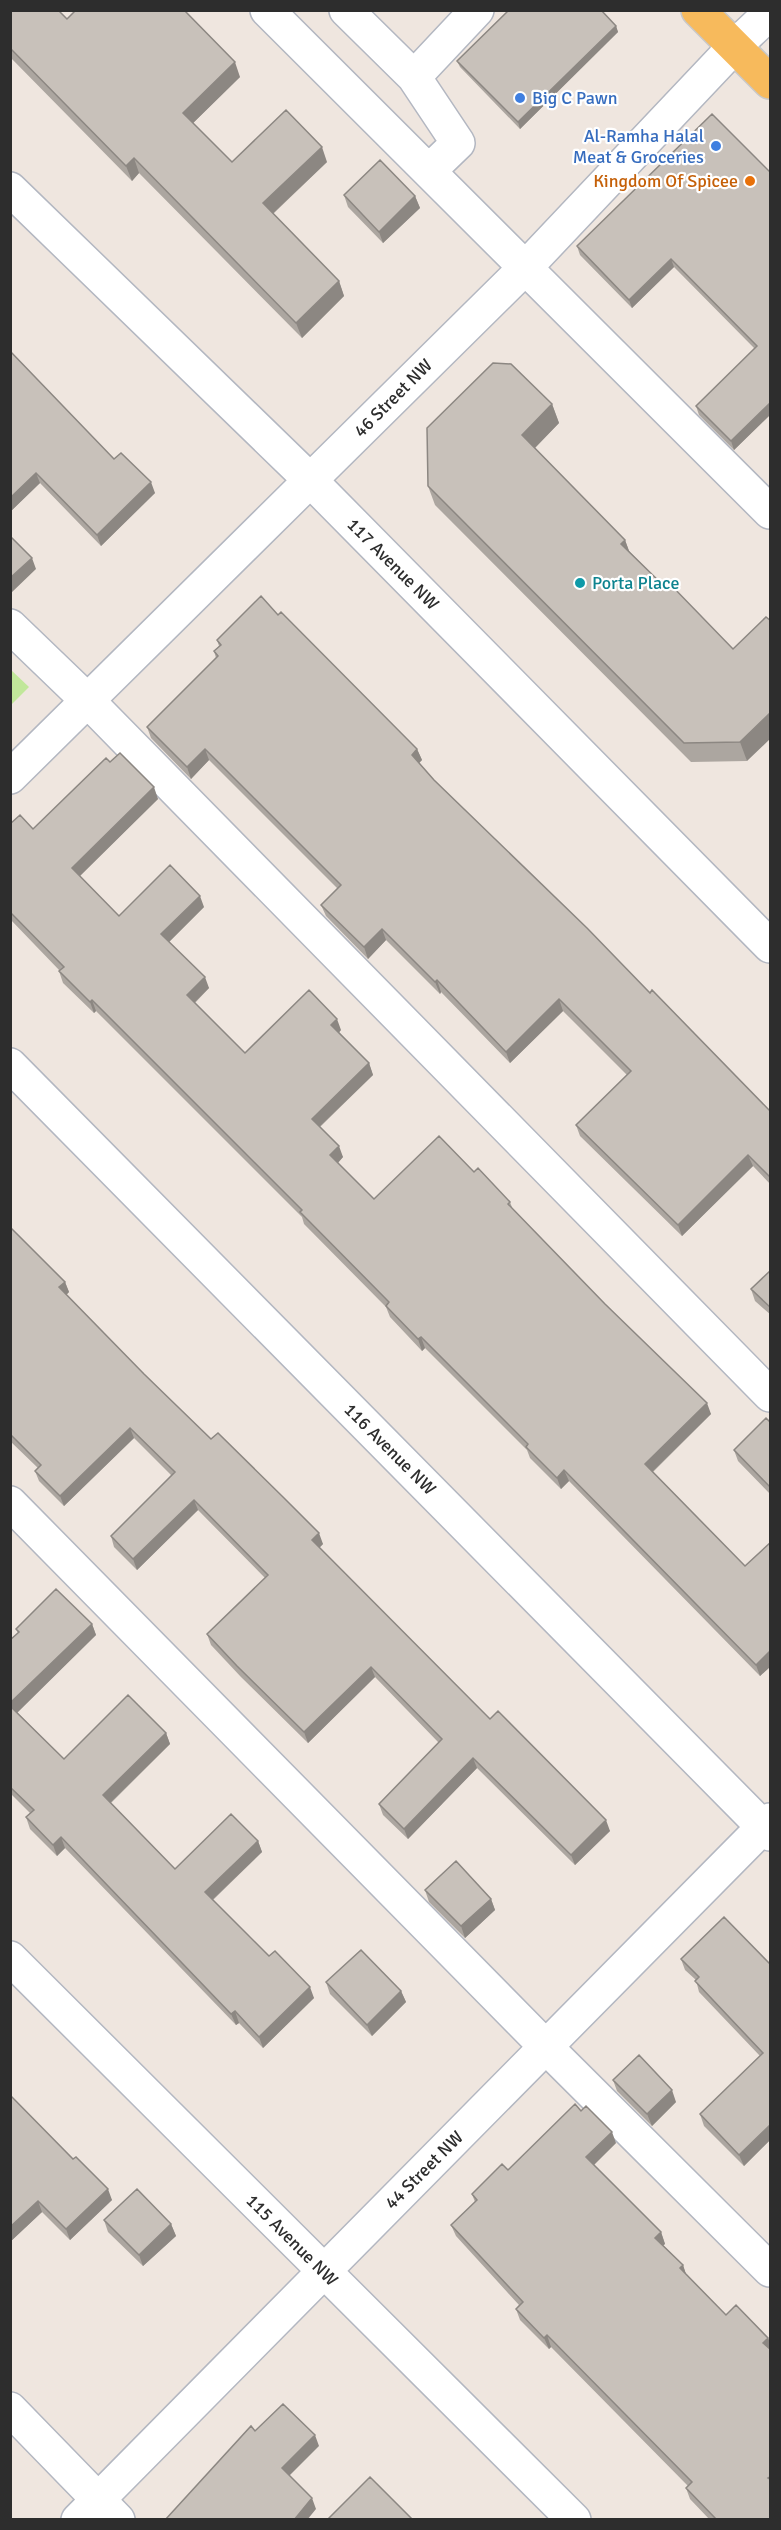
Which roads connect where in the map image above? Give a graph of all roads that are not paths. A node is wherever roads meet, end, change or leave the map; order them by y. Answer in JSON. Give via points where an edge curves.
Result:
{"nodes":[{"id":1,"x":267,"y":10,"type":"edge"},
{"id":2,"x":345,"y":10,"type":"edge"},
{"id":3,"x":477,"y":10,"type":"edge"},
{"id":4,"x":698,"y":10,"type":"edge"},
{"id":5,"x":771,"y":13,"type":"edge"},
{"id":6,"x":734,"y":47,"type":"junction"},
{"id":7,"x":414,"y":77,"type":"junction"},
{"id":8,"x":771,"y":82,"type":"edge"},
{"id":9,"x":429,"y":171,"type":"junction"},
{"id":10,"x":10,"y":189,"type":"edge"},
{"id":11,"x":526,"y":267,"type":"junction"},
{"id":12,"x":310,"y":480,"type":"junction"},
{"id":13,"x":771,"y":512,"type":"edge"},
{"id":14,"x":10,"y":626,"type":"edge"},
{"id":15,"x":88,"y":701,"type":"junction"},
{"id":16,"x":10,"y":777,"type":"edge"},
{"id":17,"x":771,"y":946,"type":"edge"},
{"id":18,"x":10,"y":1065,"type":"edge"},
{"id":19,"x":771,"y":1395,"type":"edge"},
{"id":20,"x":10,"y":1503,"type":"edge"},
{"id":21,"x":768,"y":1827,"type":"edge"},
{"id":22,"x":10,"y":1958,"type":"edge"},
{"id":23,"x":546,"y":2047,"type":"junction"},
{"id":24,"x":771,"y":2270,"type":"edge"},
{"id":25,"x":323,"y":2271,"type":"junction"},
{"id":26,"x":10,"y":2409,"type":"edge"},
{"id":27,"x":98,"y":2513,"type":"edge"},
{"id":28,"x":574,"y":2520,"type":"edge"}],
"edges":[{"from":1,"to":9,"type":"street"},
{"from":2,"to":7,"type":"street"},
{"from":3,"to":7,"type":"street"},
{"from":4,"to":6,"type":"main road"},
{"from":5,"to":6,"type":"street","name":"46 Street NW"},
{"from":6,"to":8,"type":"main road"},
{"from":6,"to":11,"type":"street","name":"46 Street NW"},
{"from":7,"to":9,"type":"street","via":[[458,143]]},
{"from":9,"to":11,"type":"street"},
{"from":10,"to":12,"type":"street","name":"117 Avenue NW"},
{"from":11,"to":12,"type":"street","name":"46 Street NW"},
{"from":11,"to":13,"type":"street"},
{"from":12,"to":15,"type":"street","name":"46 Street NW"},
{"from":12,"to":17,"type":"street","name":"117 Avenue NW"},
{"from":14,"to":15,"type":"street"},
{"from":15,"to":16,"type":"street","name":"46 Street NW"},
{"from":15,"to":19,"type":"street"},
{"from":18,"to":21,"type":"street","name":"116 Avenue NW"},
{"from":20,"to":23,"type":"street"},
{"from":21,"to":23,"type":"street","name":"44 Street NW"},
{"from":22,"to":25,"type":"street","name":"115 Avenue NW"},
{"from":23,"to":24,"type":"street"},
{"from":23,"to":25,"type":"street","name":"44 Street NW"},
{"from":25,"to":27,"type":"street","name":"44 Street NW"},
{"from":25,"to":28,"type":"street","name":"115 Avenue NW"},
{"from":26,"to":27,"type":"street"}]}
